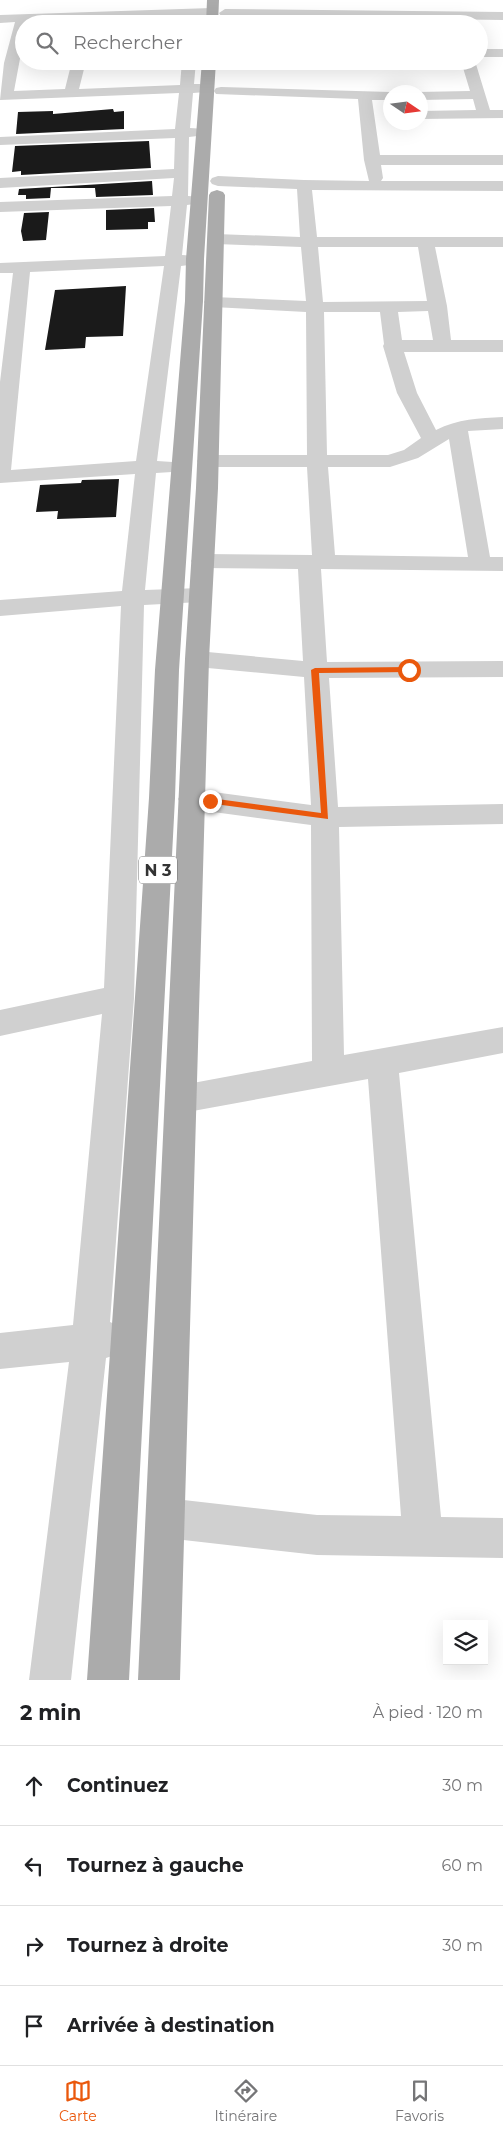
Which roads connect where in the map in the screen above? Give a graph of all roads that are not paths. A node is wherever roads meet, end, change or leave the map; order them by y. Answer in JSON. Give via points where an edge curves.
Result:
{"nodes":[{"id":1,"x":91,"y":0,"type":"edge"},
{"id":2,"x":224,"y":0,"type":"edge"},
{"id":3,"x":293,"y":0,"type":"edge"},
{"id":4,"x":348,"y":1,"type":"edge"},
{"id":5,"x":454,"y":1,"type":"edge"},
{"id":6,"x":192,"y":12,"type":"edge"},
{"id":7,"x":293,"y":14,"type":"junction"},
{"id":8,"x":350,"y":14,"type":"junction"},
{"id":9,"x":89,"y":15,"type":"edge"},
{"id":10,"x":153,"y":15,"type":"edge"},
{"id":11,"x":217,"y":15,"type":"edge"},
{"id":12,"x":368,"y":15,"type":"edge"},
{"id":13,"x":457,"y":15,"type":"edge"},
{"id":14,"x":2,"y":16,"type":"edge"},
{"id":15,"x":503,"y":16,"type":"edge"},
{"id":16,"x":15,"y":17,"type":"edge"},
{"id":17,"x":488,"y":17,"type":"edge"},
{"id":18,"x":15,"y":38,"type":"edge"},
{"id":19,"x":488,"y":53,"type":"edge"},
{"id":20,"x":503,"y":53,"type":"edge"},
{"id":21,"x":6,"y":63,"type":"edge"},
{"id":22,"x":77,"y":70,"type":"edge"},
{"id":23,"x":212,"y":70,"type":"edge"},
{"id":24,"x":470,"y":70,"type":"edge"},
{"id":25,"x":202,"y":78,"type":"edge"},
{"id":26,"x":71,"y":94,"type":"junction"},
{"id":27,"x":477,"y":95,"type":"junction"},
{"id":28,"x":3,"y":96,"type":"edge"},
{"id":29,"x":383,"y":96,"type":"edge"},
{"id":30,"x":428,"y":96,"type":"edge"},
{"id":31,"x":366,"y":97,"type":"junction"},
{"id":32,"x":485,"y":114,"type":"junction"},
{"id":33,"x":503,"y":114,"type":"edge"},
{"id":34,"x":428,"y":115,"type":"edge"},
{"id":35,"x":193,"y":132,"type":"junction"},
{"id":36,"x":0,"y":141,"type":"edge"},
{"id":37,"x":372,"y":160,"type":"junction"},
{"id":38,"x":502,"y":163,"type":"edge"},
{"id":39,"x":0,"y":182,"type":"edge"},
{"id":40,"x":304,"y":184,"type":"junction"},
{"id":41,"x":376,"y":184,"type":"junction"},
{"id":42,"x":503,"y":186,"type":"edge"},
{"id":43,"x":195,"y":188,"type":"junction"},
{"id":44,"x":0,"y":207,"type":"edge"},
{"id":45,"x":216,"y":239,"type":"junction"},
{"id":46,"x":308,"y":242,"type":"junction"},
{"id":47,"x":426,"y":242,"type":"junction"},
{"id":48,"x":503,"y":242,"type":"edge"},
{"id":49,"x":184,"y":260,"type":"junction"},
{"id":50,"x":22,"y":267,"type":"junction"},
{"id":51,"x":0,"y":268,"type":"edge"},
{"id":52,"x":214,"y":302,"type":"junction"},
{"id":53,"x":438,"y":306,"type":"junction"},
{"id":54,"x":315,"y":307,"type":"junction"},
{"id":55,"x":388,"y":307,"type":"junction"},
{"id":56,"x":392,"y":346,"type":"junction"},
{"id":57,"x":443,"y":346,"type":"junction"},
{"id":58,"x":503,"y":346,"type":"edge"},
{"id":59,"x":503,"y":423,"type":"edge"},
{"id":60,"x":457,"y":427,"type":"junction"},
{"id":61,"x":432,"y":440,"type":"junction"},
{"id":62,"x":317,"y":461,"type":"junction"},
{"id":63,"x":194,"y":464,"type":"junction"},
{"id":64,"x":146,"y":467,"type":"junction"},
{"id":65,"x":0,"y":471,"type":"edge"},
{"id":66,"x":0,"y":477,"type":"edge"},
{"id":67,"x":202,"y":561,"type":"junction"},
{"id":68,"x":316,"y":562,"type":"junction"},
{"id":69,"x":480,"y":564,"type":"junction"},
{"id":70,"x":503,"y":564,"type":"edge"},
{"id":71,"x":200,"y":594,"type":"junction"},
{"id":72,"x":172,"y":596,"type":"junction"},
{"id":73,"x":133,"y":598,"type":"junction"},
{"id":74,"x":0,"y":608,"type":"edge"},
{"id":75,"x":197,"y":659,"type":"junction"},
{"id":76,"x":315,"y":670,"type":"junction"},
{"id":77,"x":503,"y":670,"type":"edge"},
{"id":78,"x":191,"y":799,"type":"junction"},
{"id":79,"x":503,"y":814,"type":"edge"},
{"id":80,"x":325,"y":816,"type":"junction"},
{"id":81,"x":119,"y":998,"type":"junction"},
{"id":82,"x":0,"y":1023,"type":"edge"},
{"id":83,"x":503,"y":1040,"type":"edge"},
{"id":84,"x":382,"y":1061,"type":"junction"},
{"id":85,"x":328,"y":1071,"type":"junction"},
{"id":86,"x":182,"y":1099,"type":"junction"},
{"id":87,"x":129,"y":1337,"type":"junction"},
{"id":88,"x":90,"y":1342,"type":"junction"},
{"id":89,"x":0,"y":1351,"type":"edge"},
{"id":90,"x":166,"y":1518,"type":"junction"},
{"id":91,"x":423,"y":1537,"type":"junction"},
{"id":92,"x":503,"y":1538,"type":"edge"},
{"id":93,"x":50,"y":1680,"type":"edge"},
{"id":94,"x":108,"y":1680,"type":"edge"},
{"id":95,"x":159,"y":1680,"type":"edge"}],
"edges":[{"from":1,"to":9,"type":"street"},
{"from":2,"to":11,"type":"main road"},
{"from":3,"to":7,"type":"street"},
{"from":4,"to":8,"type":"street"},
{"from":5,"to":13,"type":"street"},
{"from":6,"to":10,"type":"street"},
{"from":6,"to":11,"type":"street"},
{"from":7,"to":8,"type":"street"},
{"from":7,"to":11,"type":"street"},
{"from":8,"to":12,"type":"street"},
{"from":14,"to":16,"type":"street"},
{"from":15,"to":17,"type":"street"},
{"from":18,"to":21,"type":"street"},
{"from":19,"to":20,"type":"street"},
{"from":21,"to":28,"type":"street"},
{"from":22,"to":26,"type":"street"},
{"from":23,"to":25,"type":"main road","number":"N 3"},
{"from":24,"to":27,"type":"street"},
{"from":25,"to":26,"type":"street"},
{"from":25,"to":31,"type":"street"},
{"from":25,"to":35,"type":"street"},
{"from":25,"to":43,"type":"main road","number":"N 3","via":[[223,131]]},
{"from":26,"to":28,"type":"street"},
{"from":27,"to":30,"type":"street"},
{"from":27,"to":32,"type":"street"},
{"from":29,"to":31,"type":"street"},
{"from":31,"to":37,"type":"street","via":[[376,115]]},
{"from":32,"to":33,"type":"street"},
{"from":32,"to":34,"type":"street"},
{"from":35,"to":36,"type":"street"},
{"from":35,"to":43,"type":"street"},
{"from":37,"to":38,"type":"street"},
{"from":37,"to":41,"type":"street"},
{"from":39,"to":43,"type":"street"},
{"from":40,"to":41,"type":"street"},
{"from":40,"to":43,"type":"street"},
{"from":40,"to":46,"type":"street"},
{"from":41,"to":42,"type":"street"},
{"from":43,"to":44,"type":"street"},
{"from":43,"to":45,"type":"main road","number":"N 3"},
{"from":43,"to":49,"type":"street"},
{"from":45,"to":46,"type":"street"},
{"from":45,"to":52,"type":"main road","number":"N 3"},
{"from":46,"to":47,"type":"street"},
{"from":46,"to":54,"type":"street"},
{"from":47,"to":48,"type":"street"},
{"from":47,"to":53,"type":"street"},
{"from":49,"to":50,"type":"street"},
{"from":49,"to":63,"type":"main road","number":"N 3","via":[[194,301]]},
{"from":49,"to":64,"type":"street"},
{"from":50,"to":51,"type":"street"},
{"from":50,"to":65,"type":"street"},
{"from":52,"to":54,"type":"street"},
{"from":52,"to":63,"type":"main road","number":"N 3"},
{"from":53,"to":55,"type":"street"},
{"from":53,"to":57,"type":"street"},
{"from":54,"to":55,"type":"street"},
{"from":54,"to":62,"type":"street"},
{"from":55,"to":56,"type":"street"},
{"from":56,"to":57,"type":"street"},
{"from":56,"to":61,"type":"street","via":[[418,420]]},
{"from":57,"to":58,"type":"street"},
{"from":59,"to":60,"type":"street"},
{"from":60,"to":61,"type":"street"},
{"from":60,"to":69,"type":"street"},
{"from":61,"to":62,"type":"street","via":[[411,454],[390,461]]},
{"from":62,"to":63,"type":"street"},
{"from":62,"to":68,"type":"street"},
{"from":63,"to":64,"type":"street"},
{"from":63,"to":67,"type":"main road","number":"N 3","via":[[207,488]]},
{"from":63,"to":72,"type":"main road","number":"N 3"},
{"from":64,"to":66,"type":"street"},
{"from":64,"to":73,"type":"street"},
{"from":67,"to":68,"type":"street"},
{"from":67,"to":71,"type":"main road","number":"N 3"},
{"from":68,"to":69,"type":"street"},
{"from":68,"to":76,"type":"street"},
{"from":69,"to":70,"type":"street"},
{"from":71,"to":72,"type":"street"},
{"from":71,"to":75,"type":"main road","number":"N 3"},
{"from":72,"to":73,"type":"street"},
{"from":72,"to":87,"type":"main road","number":"N 3"},
{"from":73,"to":74,"type":"street"},
{"from":73,"to":81,"type":"street"},
{"from":75,"to":76,"type":"street"},
{"from":75,"to":78,"type":"main road","number":"N 3"},
{"from":76,"to":77,"type":"street"},
{"from":76,"to":80,"type":"street"},
{"from":78,"to":80,"type":"street"},
{"from":78,"to":86,"type":"main road","number":"N 3"},
{"from":79,"to":80,"type":"street"},
{"from":80,"to":85,"type":"street"},
{"from":81,"to":82,"type":"street"},
{"from":81,"to":88,"type":"street"},
{"from":83,"to":84,"type":"street"},
{"from":84,"to":85,"type":"street"},
{"from":84,"to":91,"type":"street"},
{"from":85,"to":86,"type":"street"},
{"from":86,"to":90,"type":"main road","number":"N 3"},
{"from":87,"to":88,"type":"street"},
{"from":87,"to":94,"type":"main road","number":"N 3"},
{"from":88,"to":89,"type":"street"},
{"from":88,"to":93,"type":"street"},
{"from":90,"to":91,"type":"street","via":[[317,1535]]},
{"from":90,"to":95,"type":"main road","number":"N 3"},
{"from":91,"to":92,"type":"street"}]}
